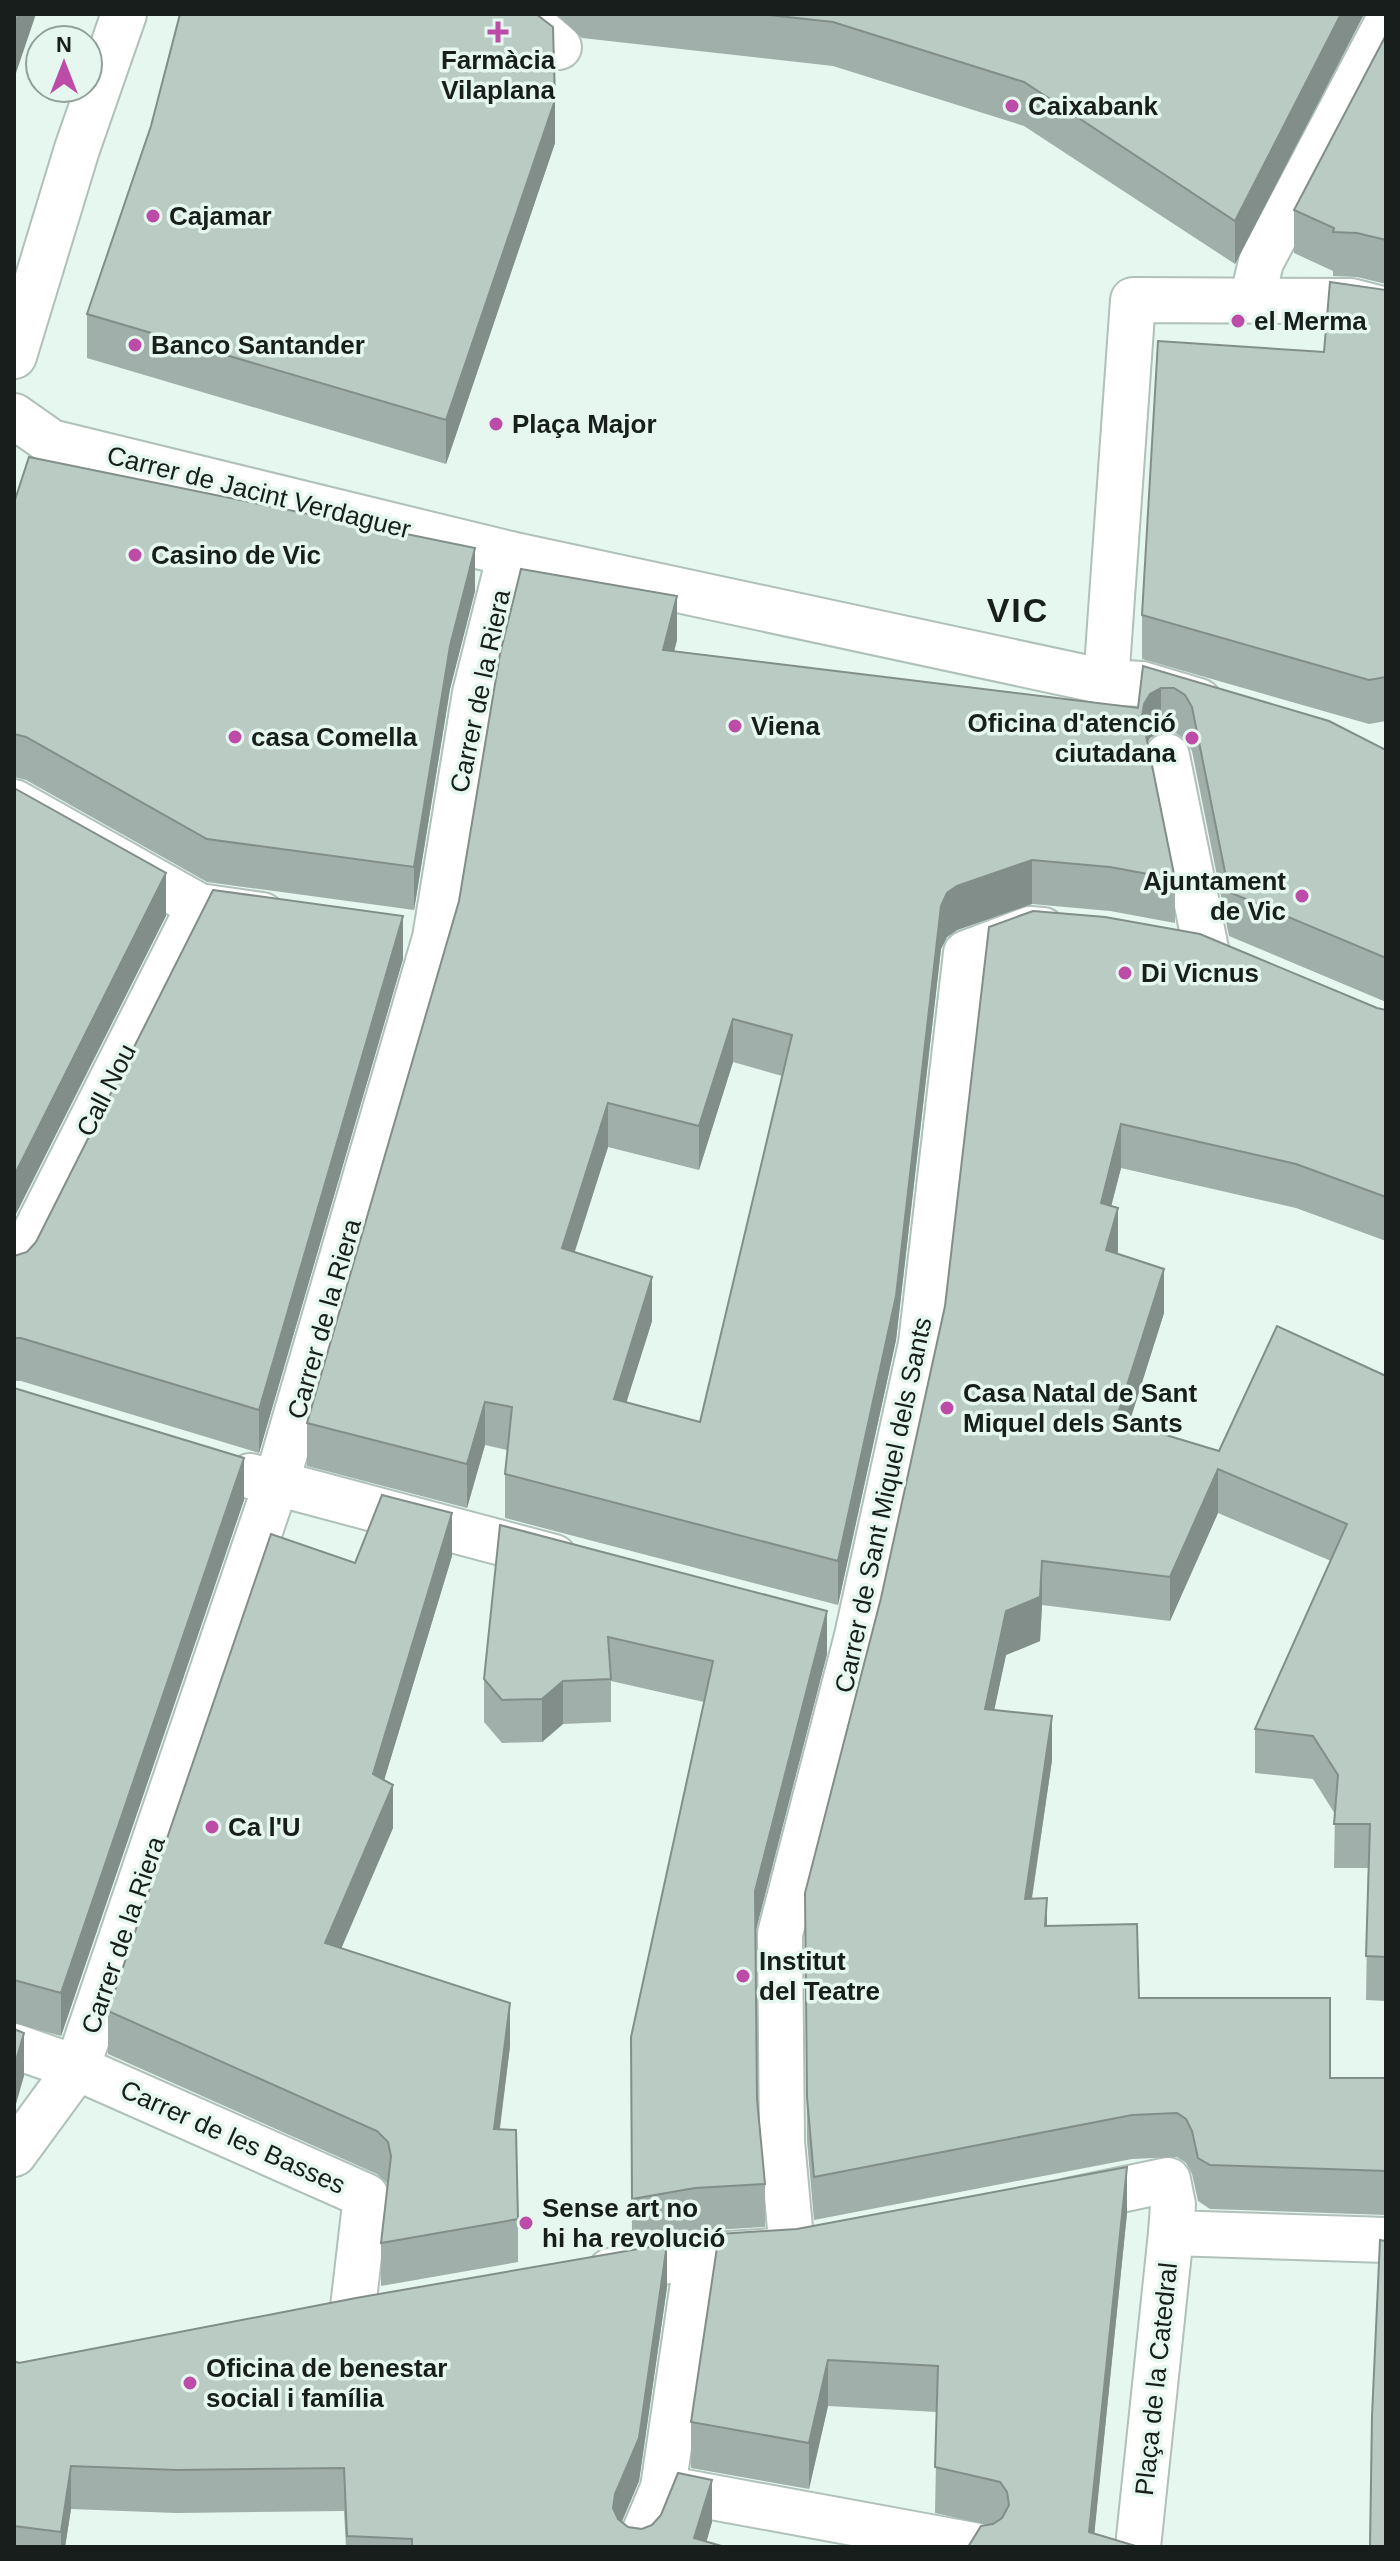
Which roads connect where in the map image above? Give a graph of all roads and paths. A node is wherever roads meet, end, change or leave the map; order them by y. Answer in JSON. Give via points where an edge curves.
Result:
{"nodes":[{"id":1,"x":124,"y":14,"type":"edge"},
{"id":2,"x":520,"y":14,"type":"edge"},
{"id":3,"x":1386,"y":25,"type":"edge"},
{"id":4,"x":559,"y":47,"type":"dead end"},
{"id":5,"x":1238,"y":300,"type":"junction"},
{"id":6,"x":1386,"y":310,"type":"edge"},
{"id":7,"x":14,"y":356,"type":"edge"},
{"id":8,"x":14,"y":416,"type":"edge"},
{"id":9,"x":510,"y":554,"type":"junction"},
{"id":10,"x":1106,"y":682,"type":"junction"},
{"id":11,"x":1232,"y":711,"type":"edge"},
{"id":12,"x":1167,"y":756,"type":"dead end"},
{"id":13,"x":14,"y":802,"type":"edge"},
{"id":14,"x":199,"y":906,"type":"junction"},
{"id":15,"x":309,"y":921,"type":"edge"},
{"id":16,"x":388,"y":932,"type":"edge"},
{"id":17,"x":1077,"y":933,"type":"edge"},
{"id":18,"x":435,"y":938,"type":"junction"},
{"id":19,"x":1164,"y":946,"type":"edge"},
{"id":20,"x":1207,"y":954,"type":"junction"},
{"id":21,"x":1248,"y":971,"type":"edge"},
{"id":22,"x":14,"y":1274,"type":"edge"},
{"id":23,"x":218,"y":1466,"type":"edge"},
{"id":24,"x":276,"y":1484,"type":"junction"},
{"id":25,"x":586,"y":1565,"type":"edge"},
{"id":26,"x":812,"y":1624,"type":"edge"},
{"id":27,"x":857,"y":1636,"type":"junction"},
{"id":28,"x":14,"y":2046,"type":"edge"},
{"id":29,"x":77,"y":2068,"type":"junction"},
{"id":30,"x":14,"y":2154,"type":"edge"},
{"id":31,"x":1030,"y":2208,"type":"edge"},
{"id":32,"x":1171,"y":2233,"type":"junction"},
{"id":33,"x":1386,"y":2240,"type":"edge"},
{"id":34,"x":838,"y":2241,"type":"edge"},
{"id":35,"x":792,"y":2250,"type":"junction"},
{"id":36,"x":697,"y":2256,"type":"junction"},
{"id":37,"x":571,"y":2278,"type":"edge"},
{"id":38,"x":399,"y":2308,"type":"edge"},
{"id":39,"x":352,"y":2316,"type":"junction"},
{"id":40,"x":306,"y":2325,"type":"edge"},
{"id":41,"x":663,"y":2488,"type":"junction"},
{"id":42,"x":638,"y":2547,"type":"edge"},
{"id":43,"x":984,"y":2547,"type":"edge"},
{"id":44,"x":1138,"y":2547,"type":"edge"}],
"edges":[{"from":1,"to":7,"type":"street"},
{"from":2,"to":4,"type":"street"},
{"from":3,"to":5,"type":"street"},
{"from":5,"to":6,"type":"street","via":[[1351,301]]},
{"from":5,"to":10,"type":"street","via":[[1133,300]]},
{"from":8,"to":9,"type":"street","name":"Carrer de Jacint Verdaguer","via":[[51,442]]},
{"from":9,"to":10,"type":"street"},
{"from":9,"to":18,"type":"street","name":"Carrer de la Riera","via":[[475,693]]},
{"from":10,"to":11,"type":"street","via":[[1142,684]]},
{"from":12,"to":20,"type":"street"},
{"from":13,"to":14,"type":"street"},
{"from":14,"to":15,"type":"street"},
{"from":14,"to":22,"type":"street","name":"Call Nou"},
{"from":16,"to":18,"type":"street"},
{"from":17,"to":27,"type":"street","name":"Carrer de Sant Miquel dels Sants","via":[[1030,929],[966,953],[921,1344]]},
{"from":18,"to":24,"type":"street","name":"Carrer de la Riera"},
{"from":19,"to":20,"type":"street"},
{"from":20,"to":21,"type":"street"},
{"from":23,"to":24,"type":"street"},
{"from":24,"to":25,"type":"street"},
{"from":24,"to":29,"type":"street","name":"Carrer de la Riera"},
{"from":26,"to":27,"type":"street"},
{"from":27,"to":35,"type":"street","name":"Carrer de Sant Miquel dels Sants","via":[[780,1934],[782,2142]]},
{"from":28,"to":29,"type":"street"},
{"from":29,"to":30,"type":"street","name":"Carrer de la Riera"},
{"from":29,"to":39,"type":"street","name":"Carrer de les Basses","via":[[366,2196]]},
{"from":31,"to":32,"type":"street","via":[[1168,2180]]},
{"from":32,"to":33,"type":"street","name":"Plaça de la Catedral"},
{"from":32,"to":44,"type":"street","name":"Plaça de la Catedral"},
{"from":34,"to":35,"type":"street"},
{"from":35,"to":36,"type":"street"},
{"from":36,"to":37,"type":"street"},
{"from":36,"to":41,"type":"street"},
{"from":38,"to":39,"type":"street"},
{"from":39,"to":40,"type":"street"},
{"from":41,"to":42,"type":"street"},
{"from":41,"to":43,"type":"street"}]}
